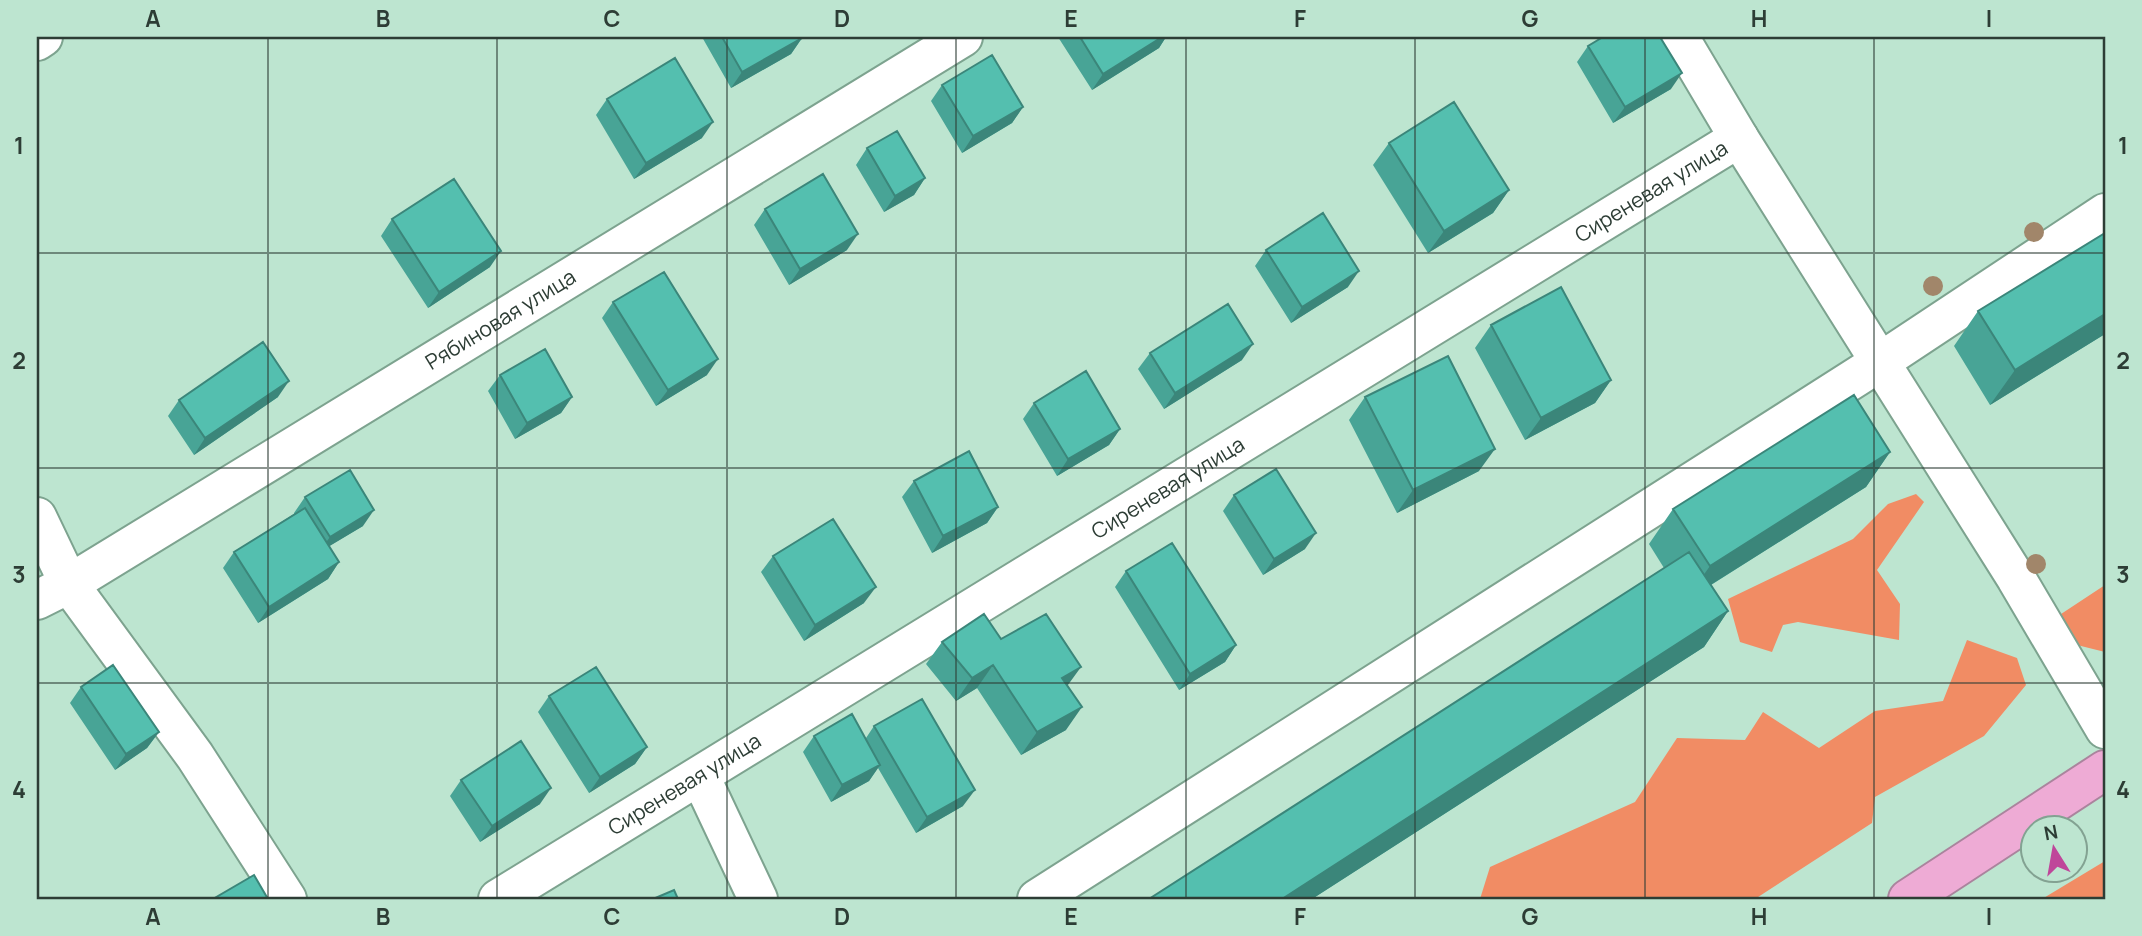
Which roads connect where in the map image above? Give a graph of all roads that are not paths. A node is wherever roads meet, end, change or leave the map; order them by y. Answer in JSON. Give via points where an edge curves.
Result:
{"nodes":[{"id":1,"x":43,"y":37,"type":"edge"},
{"id":2,"x":962,"y":37,"type":"edge"},
{"id":3,"x":1679,"y":37,"type":"edge"},
{"id":4,"x":37,"y":41,"type":"edge"},
{"id":5,"x":1739,"y":138,"type":"junction"},
{"id":6,"x":2105,"y":213,"type":"edge"},
{"id":7,"x":1880,"y":362,"type":"junction"},
{"id":8,"x":37,"y":517,"type":"edge"},
{"id":9,"x":53,"y":592,"type":"edge"},
{"id":10,"x":2105,"y":729,"type":"edge"},
{"id":11,"x":2105,"y":770,"type":"edge"},
{"id":12,"x":700,"y":776,"type":"junction"},
{"id":13,"x":287,"y":899,"type":"edge"},
{"id":14,"x":498,"y":899,"type":"edge"},
{"id":15,"x":758,"y":899,"type":"edge"},
{"id":16,"x":1037,"y":899,"type":"edge"},
{"id":17,"x":1908,"y":899,"type":"edge"}],
"edges":[{"from":1,"to":4,"type":"street"},
{"from":2,"to":9,"type":"street","name":"Рябиновая улица"},
{"from":3,"to":5,"type":"street","name":"Сиреневая улица"},
{"from":5,"to":7,"type":"street"},
{"from":5,"to":12,"type":"street","name":"Сиреневая улица"},
{"from":6,"to":7,"type":"street"},
{"from":7,"to":10,"type":"street"},
{"from":7,"to":16,"type":"street"},
{"from":8,"to":9,"type":"street"},
{"from":9,"to":13,"type":"street","via":[[195,756]]},
{"from":11,"to":17,"type":"highway"},
{"from":12,"to":14,"type":"street","name":"Сиреневая улица"},
{"from":12,"to":15,"type":"street"}]}
